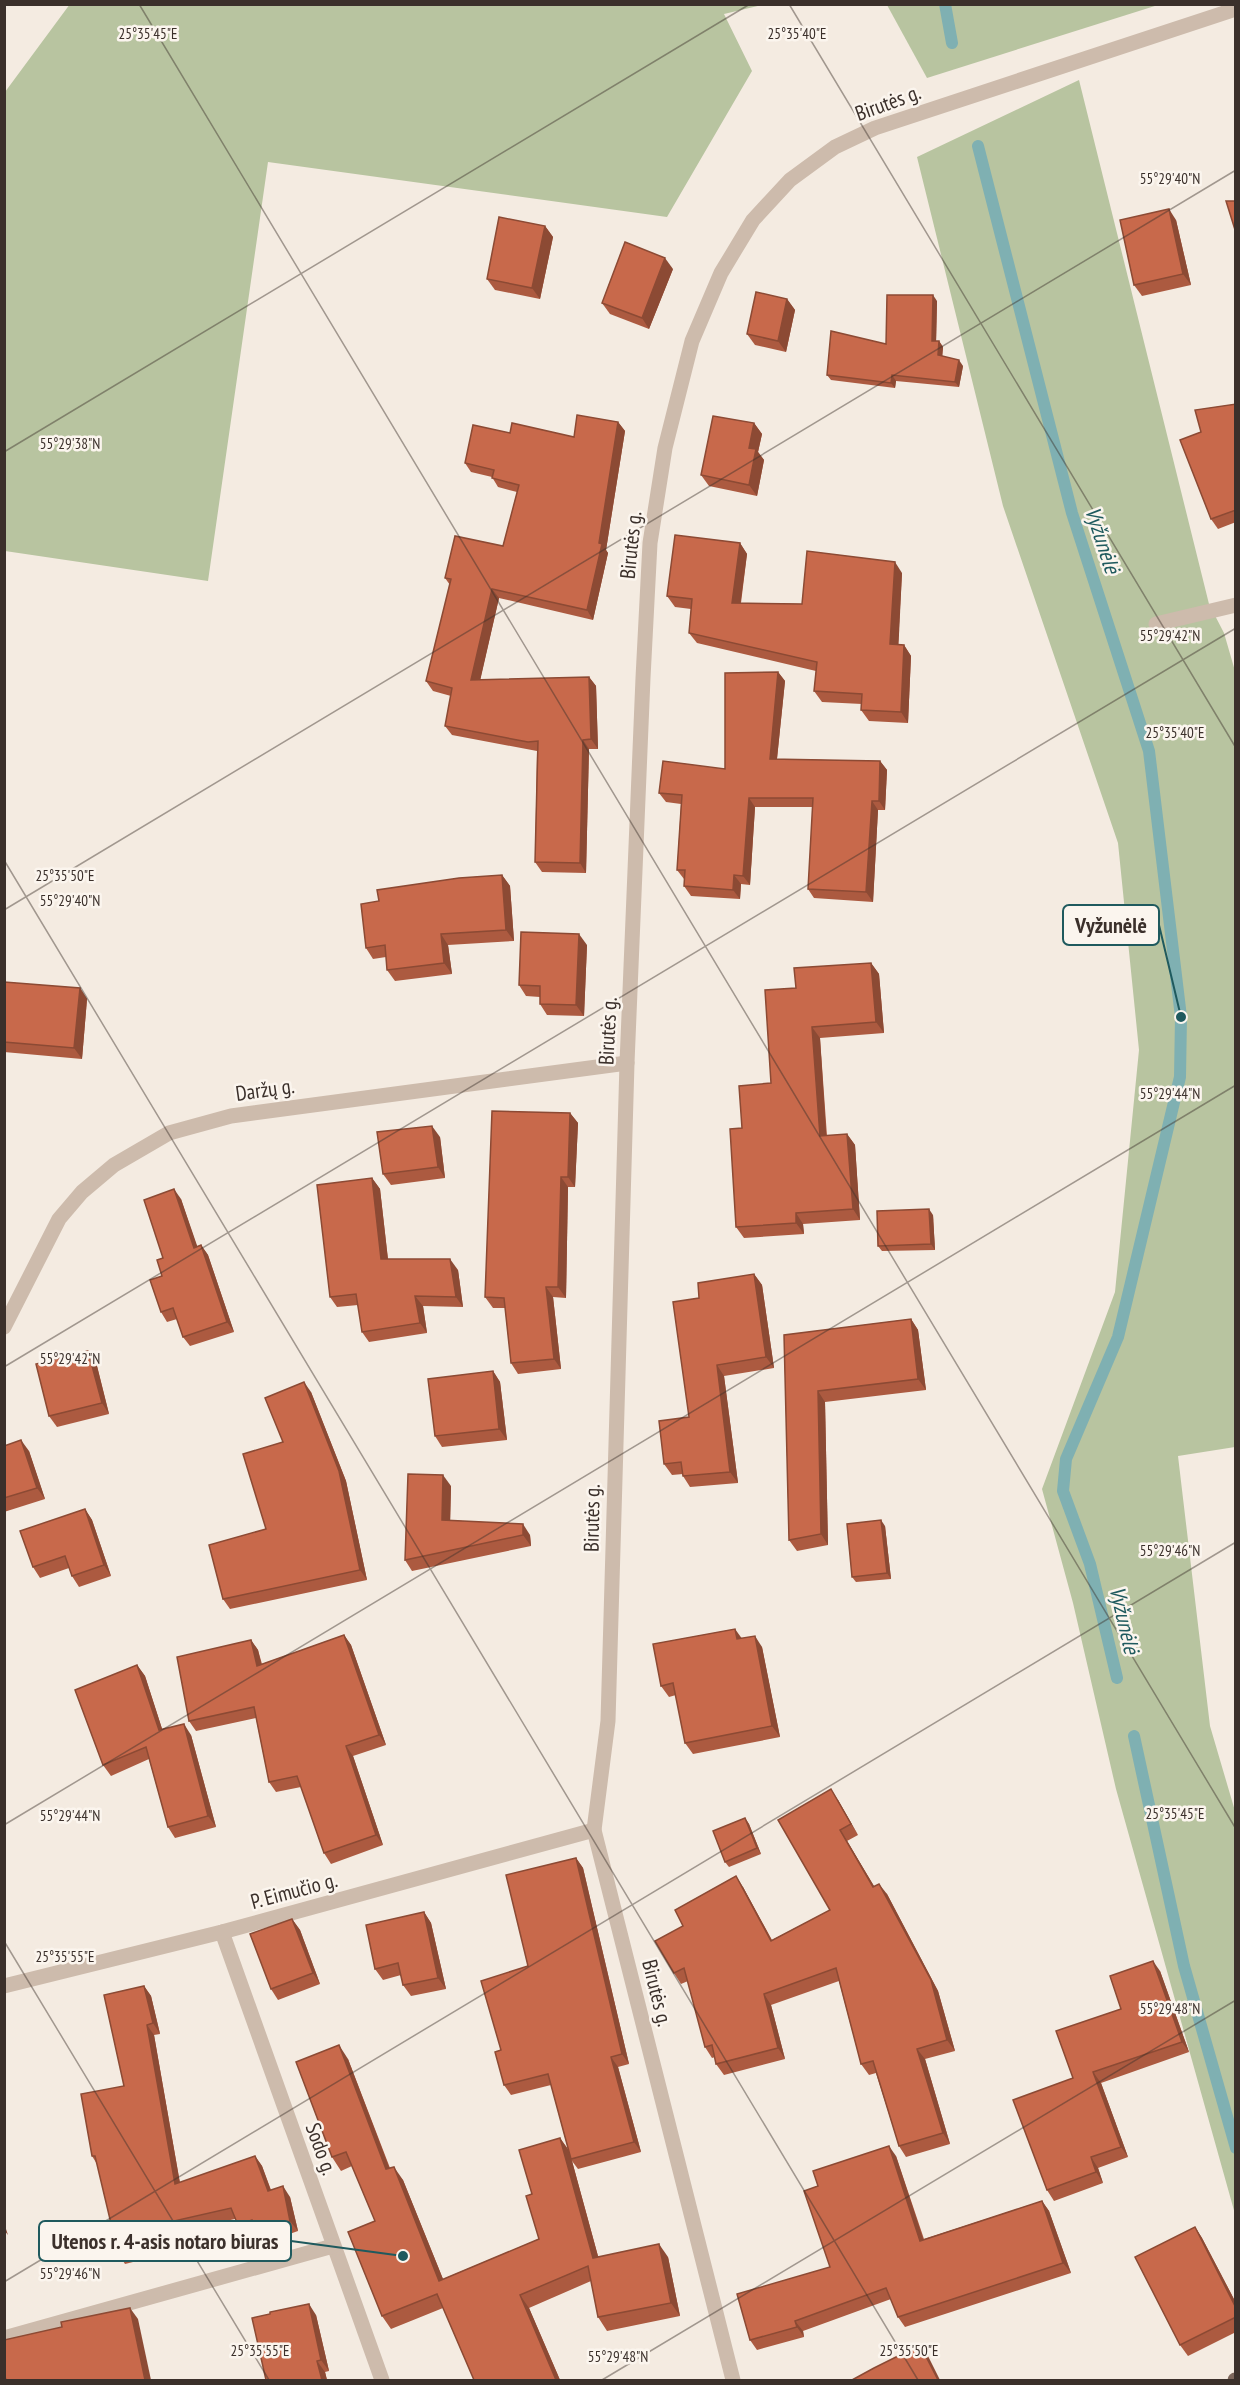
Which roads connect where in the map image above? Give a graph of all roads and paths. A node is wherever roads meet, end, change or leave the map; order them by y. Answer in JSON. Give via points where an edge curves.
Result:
{"nodes":[{"id":1,"x":1236,"y":9,"type":"edge"},
{"id":2,"x":1236,"y":605,"type":"edge"},
{"id":3,"x":1156,"y":624,"type":"dead end"},
{"id":4,"x":627,"y":1063,"type":"junction"},
{"id":5,"x":4,"y":1326,"type":"edge"},
{"id":6,"x":594,"y":1830,"type":"junction"},
{"id":7,"x":222,"y":1932,"type":"junction"},
{"id":8,"x":4,"y":1986,"type":"edge"},
{"id":9,"x":333,"y":2246,"type":"junction"},
{"id":10,"x":4,"y":2338,"type":"edge"},
{"id":11,"x":382,"y":2380,"type":"edge"},
{"id":12,"x":733,"y":2380,"type":"edge"}],
"edges":[{"from":1,"to":4,"type":"street","name":"Birutės g.","via":[[875,128],[835,147],[790,180],[753,220],[721,273],[692,340],[665,448],[650,543]]},
{"from":2,"to":3,"type":"street"},
{"from":4,"to":5,"type":"street","name":"Daržų g.","via":[[231,1116],[169,1134],[114,1165],[82,1192],[59,1219]]},
{"from":4,"to":6,"type":"street","name":"Birutės g.","via":[[608,1721]]},
{"from":6,"to":7,"type":"street","name":"P. Eimučio g."},
{"from":6,"to":12,"type":"street","name":"Birutės g."},
{"from":7,"to":8,"type":"street","name":"P. Eimučio g."},
{"from":7,"to":9,"type":"street","name":"Sodo g."},
{"from":9,"to":10,"type":"street"},
{"from":9,"to":11,"type":"street","name":"Sodo g."}]}
